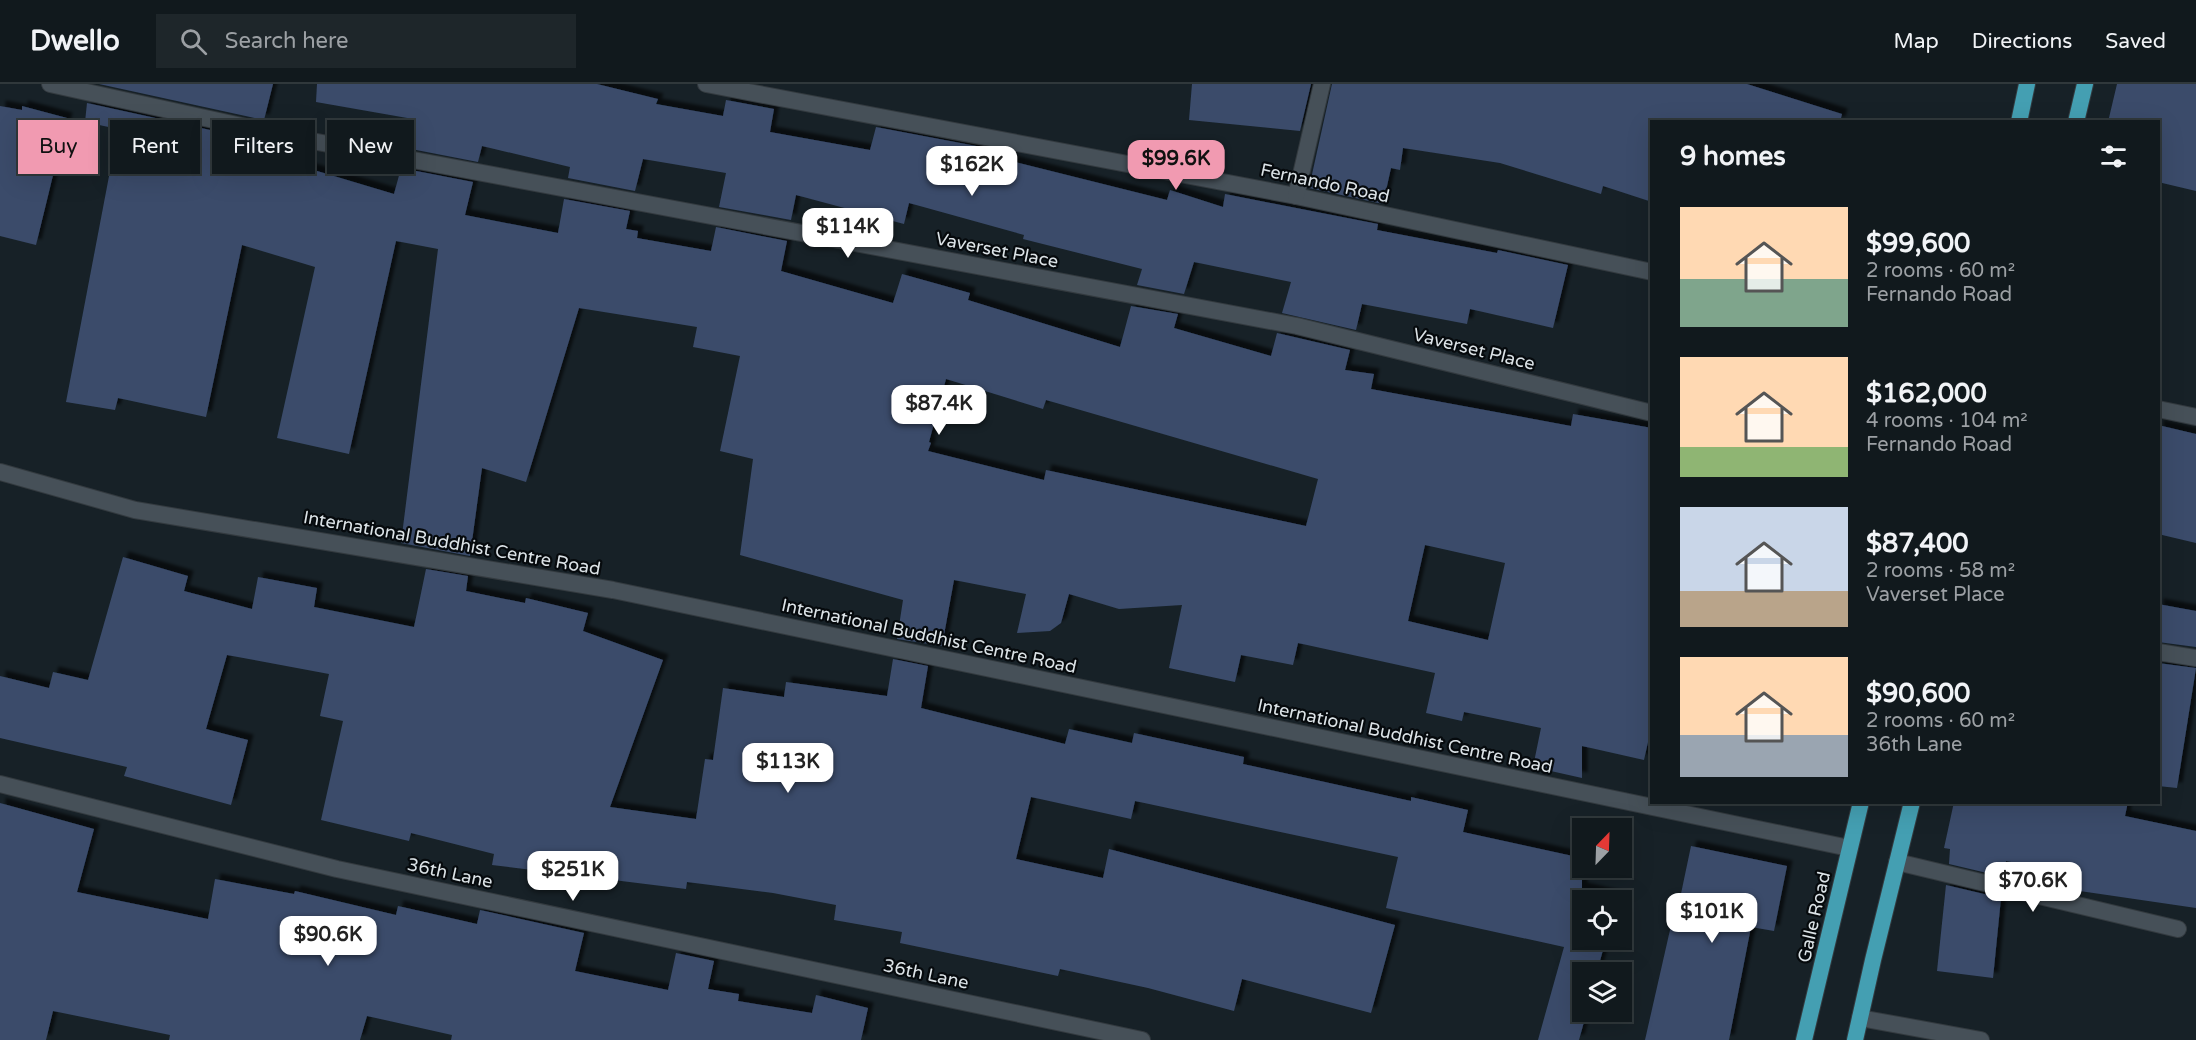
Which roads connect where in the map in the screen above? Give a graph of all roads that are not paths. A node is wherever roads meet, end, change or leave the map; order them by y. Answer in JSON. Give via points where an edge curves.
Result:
{"nodes":[{"id":1,"x":50,"y":84,"type":"edge"},
{"id":2,"x":706,"y":84,"type":"edge"},
{"id":3,"x":1322,"y":84,"type":"edge"},
{"id":4,"x":2027,"y":84,"type":"edge"},
{"id":5,"x":2085,"y":84,"type":"edge"},
{"id":6,"x":2019,"y":120,"type":"edge"},
{"id":7,"x":2076,"y":120,"type":"edge"},
{"id":8,"x":1296,"y":196,"type":"junction"},
{"id":9,"x":1650,"y":272,"type":"edge"},
{"id":10,"x":2160,"y":409,"type":"edge"},
{"id":11,"x":1650,"y":413,"type":"edge"},
{"id":12,"x":2196,"y":417,"type":"edge"},
{"id":13,"x":0,"y":472,"type":"edge"},
{"id":14,"x":2160,"y":652,"type":"edge"},
{"id":15,"x":2196,"y":658,"type":"edge"},
{"id":16,"x":0,"y":784,"type":"edge"},
{"id":17,"x":1861,"y":804,"type":"edge"},
{"id":18,"x":1912,"y":804,"type":"edge"},
{"id":19,"x":1850,"y":848,"type":"junction"},
{"id":20,"x":1897,"y":862,"type":"junction"},
{"id":21,"x":2178,"y":929,"type":"dead end"},
{"id":22,"x":1860,"y":1018,"type":"junction"},
{"id":23,"x":1142,"y":1040,"type":"edge"},
{"id":24,"x":1804,"y":1040,"type":"edge"},
{"id":25,"x":1855,"y":1040,"type":"edge"},
{"id":26,"x":1981,"y":1040,"type":"edge"}],
"edges":[{"from":1,"to":11,"type":"street","name":"Vaverset Place","via":[[296,138],[1297,326]]},
{"from":2,"to":8,"type":"street","name":"Fernando Road"},
{"from":3,"to":8,"type":"street"},
{"from":4,"to":6,"type":"highway"},
{"from":5,"to":7,"type":"highway"},
{"from":8,"to":9,"type":"street","name":"Fernando Road"},
{"from":10,"to":12,"type":"street"},
{"from":13,"to":19,"type":"street","name":"International Buddhist Centre Road","via":[[135,510],[613,590]]},
{"from":14,"to":15,"type":"street"},
{"from":16,"to":23,"type":"street","name":"36th Lane","via":[[337,869]]},
{"from":17,"to":19,"type":"highway","name":"Galle Road"},
{"from":18,"to":20,"type":"highway"},
{"from":19,"to":24,"type":"highway","name":"Galle Road"},
{"from":20,"to":21,"type":"street"},
{"from":20,"to":22,"type":"highway"},
{"from":22,"to":25,"type":"highway"},
{"from":22,"to":26,"type":"street"}]}
